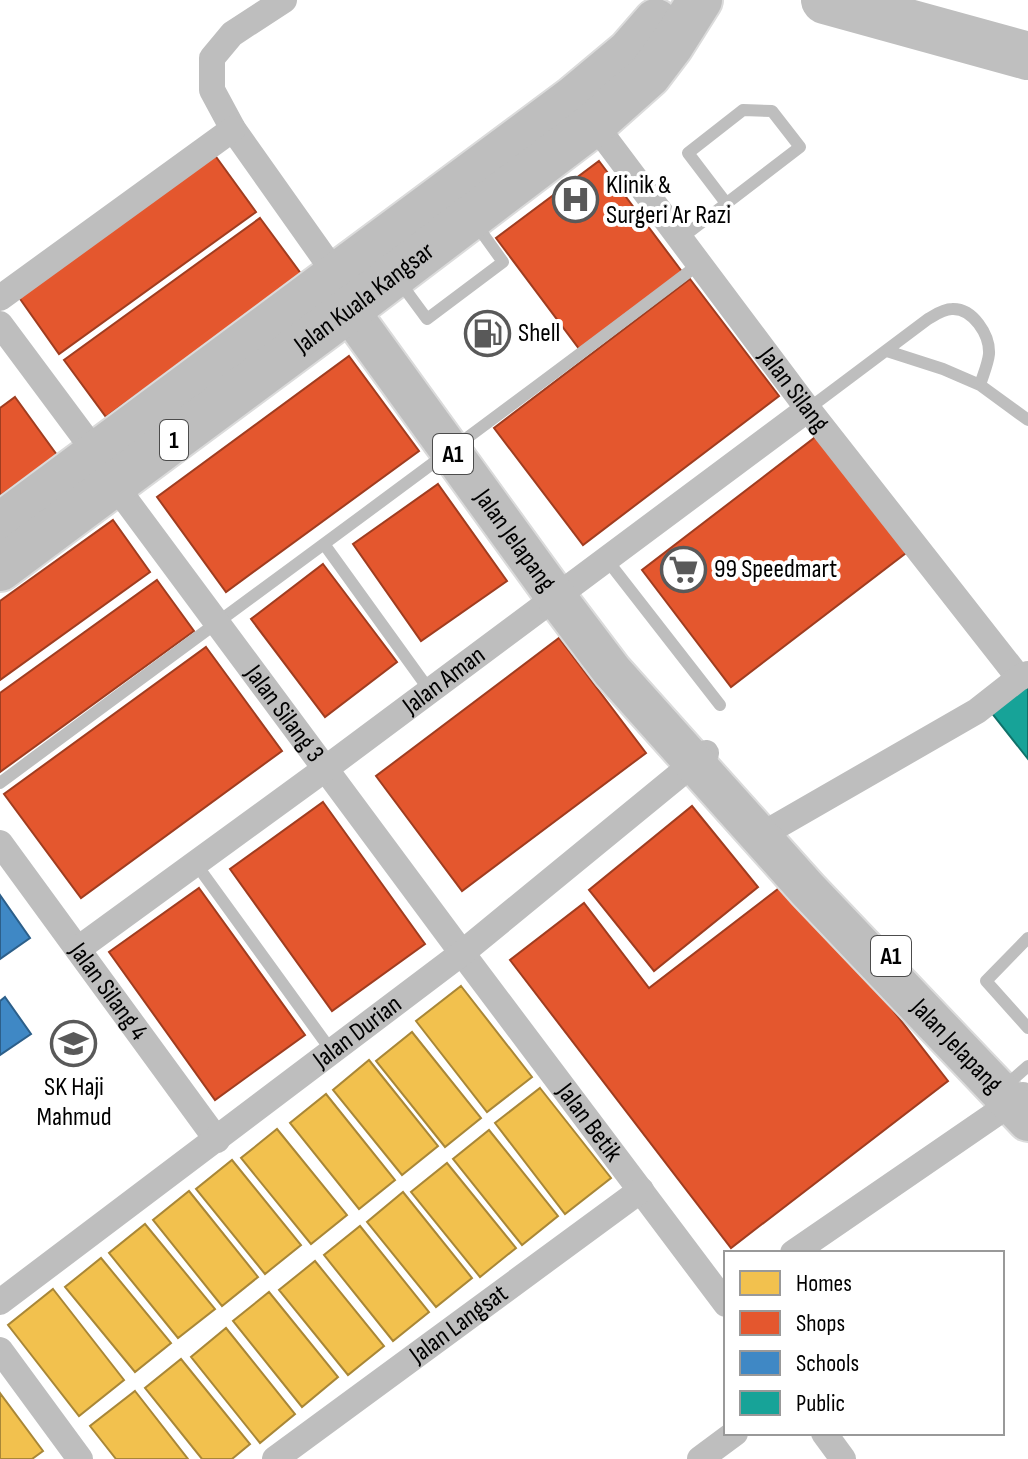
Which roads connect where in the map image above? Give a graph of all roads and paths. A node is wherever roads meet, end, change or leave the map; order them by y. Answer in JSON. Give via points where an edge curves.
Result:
{"nodes":[{"id":1,"x":284,"y":0,"type":"edge"},
{"id":2,"x":684,"y":4,"type":"edge"},
{"id":3,"x":584,"y":111,"type":"junction"},
{"id":4,"x":233,"y":129,"type":"junction"},
{"id":5,"x":726,"y":203,"type":"junction"},
{"id":6,"x":680,"y":239,"type":"junction"},
{"id":7,"x":699,"y":264,"type":"junction"},
{"id":8,"x":361,"y":291,"type":"junction"},
{"id":9,"x":0,"y":298,"type":"edge"},
{"id":10,"x":0,"y":324,"type":"edge"},
{"id":11,"x":887,"y":351,"type":"junction"},
{"id":12,"x":980,"y":385,"type":"junction"},
{"id":13,"x":808,"y":409,"type":"junction"},
{"id":14,"x":1028,"y":420,"type":"edge"},
{"id":15,"x":457,"y":447,"type":"junction"},
{"id":16,"x":105,"y":469,"type":"junction"},
{"id":17,"x":0,"y":525,"type":"edge"},
{"id":18,"x":324,"y":544,"type":"junction"},
{"id":19,"x":607,"y":560,"type":"junction"},
{"id":20,"x":0,"y":569,"type":"edge"},
{"id":21,"x":563,"y":592,"type":"junction"},
{"id":22,"x":217,"y":622,"type":"junction"},
{"id":23,"x":1023,"y":676,"type":"edge"},
{"id":24,"x":430,"y":691,"type":"junction"},
{"id":25,"x":720,"y":705,"type":"dead end"},
{"id":26,"x":700,"y":758,"type":"junction"},
{"id":27,"x":325,"y":769,"type":"junction"},
{"id":28,"x":0,"y":783,"type":"edge"},
{"id":29,"x":772,"y":829,"type":"junction"},
{"id":30,"x":0,"y":843,"type":"edge"},
{"id":31,"x":196,"y":864,"type":"junction"},
{"id":32,"x":1028,"y":938,"type":"edge"},
{"id":33,"x":458,"y":948,"type":"junction"},
{"id":34,"x":78,"y":949,"type":"junction"},
{"id":35,"x":1028,"y":1028,"type":"edge"},
{"id":36,"x":333,"y":1053,"type":"junction"},
{"id":37,"x":1018,"y":1093,"type":"edge"},
{"id":38,"x":217,"y":1140,"type":"junction"},
{"id":39,"x":641,"y":1190,"type":"junction"},
{"id":40,"x":796,"y":1251,"type":"edge"},
{"id":41,"x":724,"y":1300,"type":"edge"},
{"id":42,"x":0,"y":1302,"type":"edge"},
{"id":43,"x":0,"y":1350,"type":"edge"},
{"id":44,"x":732,"y":1435,"type":"edge"},
{"id":45,"x":825,"y":1435,"type":"edge"},
{"id":46,"x":80,"y":1459,"type":"edge"},
{"id":47,"x":275,"y":1459,"type":"edge"},
{"id":48,"x":700,"y":1459,"type":"edge"},
{"id":49,"x":843,"y":1459,"type":"edge"}],
"edges":[{"from":1,"to":4,"type":"street","via":[[232,34],[212,58],[212,90]]},
{"from":2,"to":3,"type":"highway","name":"Jalan Kuala Kangsar","number":"1","via":[[608,71]]},
{"from":3,"to":6,"type":"street","name":"Jalan Silang"},
{"from":3,"to":8,"type":"highway","name":"Jalan Kuala Kangsar","number":"1"},
{"from":3,"to":8,"type":"highway","name":"Jalan Kuala Kangsar","number":"1","via":[[471,218]]},
{"from":4,"to":8,"type":"street"},
{"from":4,"to":9,"type":"street"},
{"from":5,"to":5,"type":"lane","via":[[800,147],[772,111],[743,110],[688,153]]},
{"from":5,"to":6,"type":"lane"},
{"from":6,"to":7,"type":"street","name":"Jalan Silang"},
{"from":7,"to":13,"type":"street","name":"Jalan Silang"},
{"from":7,"to":15,"type":"lane"},
{"from":8,"to":15,"type":"main road","name":"Jalan Jelapang","number":"A1"},
{"from":8,"to":16,"type":"highway","name":"Jalan Kuala Kangsar","number":"1"},
{"from":10,"to":16,"type":"street","name":"Jalan Silang 3"},
{"from":11,"to":12,"type":"lane"},
{"from":11,"to":12,"type":"lane","via":[[939,312],[964,312],[988,340]]},
{"from":11,"to":13,"type":"lane"},
{"from":12,"to":14,"type":"lane"},
{"from":13,"to":19,"type":"street","name":"Jalan Aman"},
{"from":13,"to":23,"type":"street","name":"Jalan Silang"},
{"from":15,"to":18,"type":"lane"},
{"from":15,"to":21,"type":"main road","name":"Jalan Jelapang","number":"A1"},
{"from":16,"to":17,"type":"highway","name":"Jalan Kuala Kangsar","number":"1"},
{"from":16,"to":20,"type":"highway","name":"Jalan Kuala Kangsar","number":"1"},
{"from":16,"to":22,"type":"street","name":"Jalan Silang 3"},
{"from":18,"to":22,"type":"lane"},
{"from":18,"to":24,"type":"lane"},
{"from":19,"to":21,"type":"street","name":"Jalan Aman"},
{"from":19,"to":25,"type":"lane"},
{"from":21,"to":24,"type":"street","name":"Jalan Aman"},
{"from":21,"to":26,"type":"main road","name":"Jalan Jelapang","number":"A1","via":[[612,671]]},
{"from":22,"to":27,"type":"street","name":"Jalan Silang 3"},
{"from":22,"to":28,"type":"lane"},
{"from":23,"to":29,"type":"street","via":[[977,711]]},
{"from":24,"to":27,"type":"street","name":"Jalan Aman"},
{"from":26,"to":29,"type":"main road","name":"Jalan Jelapang","number":"A1"},
{"from":26,"to":33,"type":"street","name":"Jalan Durian"},
{"from":26,"to":37,"type":"main road","name":"Jalan Jelapang","number":"A1","via":[[840,924]]},
{"from":27,"to":31,"type":"street","name":"Jalan Aman"},
{"from":27,"to":33,"type":"street","name":"Jalan Silang 3"},
{"from":29,"to":37,"type":"main road","name":"Jalan Jelapang","number":"A1"},
{"from":30,"to":34,"type":"street","name":"Jalan Silang 4"},
{"from":31,"to":34,"type":"street","name":"Jalan Aman"},
{"from":31,"to":36,"type":"lane"},
{"from":32,"to":35,"type":"lane","via":[[986,981]]},
{"from":33,"to":36,"type":"street","name":"Jalan Durian"},
{"from":33,"to":39,"type":"street","name":"Jalan Betik"},
{"from":34,"to":38,"type":"street","name":"Jalan Silang 4"},
{"from":36,"to":38,"type":"street","name":"Jalan Durian"},
{"from":37,"to":40,"type":"street"},
{"from":38,"to":42,"type":"street","name":"Jalan Durian"},
{"from":39,"to":41,"type":"street","name":"Jalan Betik"},
{"from":39,"to":47,"type":"street","name":"Jalan Langsat"},
{"from":43,"to":46,"type":"street"},
{"from":44,"to":48,"type":"street"},
{"from":45,"to":49,"type":"street"}]}
